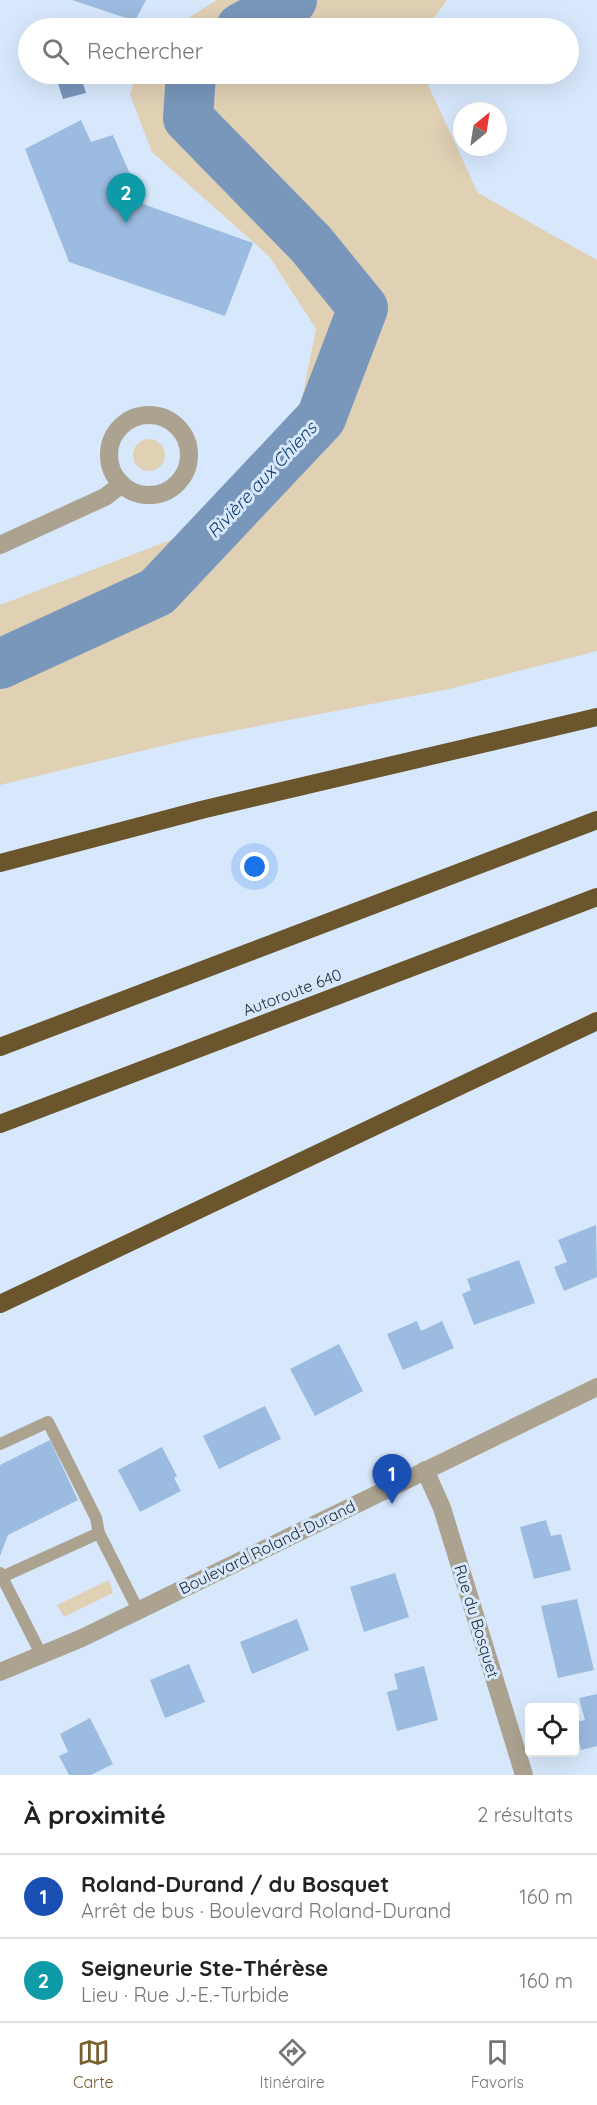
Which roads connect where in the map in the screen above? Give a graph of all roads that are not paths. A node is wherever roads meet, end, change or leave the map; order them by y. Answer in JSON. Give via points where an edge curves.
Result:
{"nodes":[{"id":1,"x":122,"y":484,"type":"junction"},
{"id":2,"x":0,"y":545,"type":"edge"},
{"id":3,"x":597,"y":717,"type":"edge"},
{"id":4,"x":597,"y":820,"type":"edge"},
{"id":5,"x":0,"y":863,"type":"edge"},
{"id":6,"x":597,"y":897,"type":"edge"},
{"id":7,"x":597,"y":1022,"type":"edge"},
{"id":8,"x":0,"y":1047,"type":"edge"},
{"id":9,"x":0,"y":1124,"type":"edge"},
{"id":10,"x":0,"y":1304,"type":"edge"},
{"id":11,"x":597,"y":1387,"type":"edge"},
{"id":12,"x":0,"y":1444,"type":"edge"},
{"id":13,"x":425,"y":1470,"type":"junction"},
{"id":14,"x":99,"y":1533,"type":"junction"},
{"id":15,"x":1,"y":1575,"type":"edge"},
{"id":16,"x":4,"y":1592,"type":"edge"},
{"id":17,"x":138,"y":1610,"type":"junction"},
{"id":18,"x":42,"y":1656,"type":"junction"},
{"id":19,"x":0,"y":1671,"type":"edge"},
{"id":20,"x":524,"y":1775,"type":"edge"}],
"edges":[{"from":1,"to":1,"type":"street","via":[[151,495],[178,481],[185,471],[188,453],[175,425],[164,418],[146,416],[119,429],[112,439],[109,457],[114,475]]},
{"from":1,"to":2,"type":"street","via":[[105,497]]},
{"from":3,"to":5,"type":"highway","via":[[201,810]]},
{"from":4,"to":8,"type":"highway"},
{"from":6,"to":9,"type":"highway","name":"Autoroute 640"},
{"from":7,"to":10,"type":"highway"},
{"from":11,"to":13,"type":"street","name":"Boulevard Roland-Durand"},
{"from":12,"to":14,"type":"lane","via":[[48,1422],[96,1518]]},
{"from":13,"to":17,"type":"street","name":"Boulevard Roland-Durand"},
{"from":13,"to":20,"type":"street","name":"Rue du Bosquet","via":[[442,1508]]},
{"from":14,"to":15,"type":"lane"},
{"from":14,"to":17,"type":"lane"},
{"from":15,"to":16,"type":"lane"},
{"from":16,"to":18,"type":"lane"},
{"from":17,"to":18,"type":"street","name":"Boulevard Roland-Durand"},
{"from":18,"to":19,"type":"street","name":"Boulevard Roland-Durand"}]}
